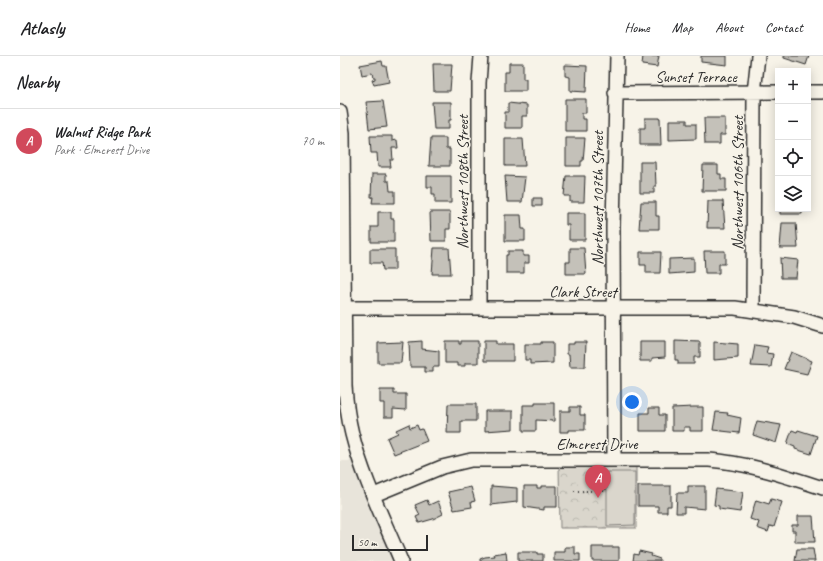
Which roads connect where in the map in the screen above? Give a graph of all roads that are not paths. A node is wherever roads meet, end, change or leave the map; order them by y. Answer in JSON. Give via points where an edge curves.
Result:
{"nodes":[{"id":1,"x":481,"y":56,"type":"edge"},
{"id":2,"x":617,"y":56,"type":"edge"},
{"id":3,"x":758,"y":56,"type":"edge"},
{"id":4,"x":754,"y":92,"type":"junction"},
{"id":5,"x":775,"y":92,"type":"edge"},
{"id":6,"x":811,"y":92,"type":"edge"},
{"id":7,"x":823,"y":92,"type":"edge"},
{"id":8,"x":615,"y":93,"type":"junction"},
{"id":9,"x":340,"y":112,"type":"edge"},
{"id":10,"x":342,"y":166,"type":"edge"},
{"id":11,"x":342,"y":308,"type":"edge"},
{"id":12,"x":479,"y":308,"type":"junction"},
{"id":13,"x":614,"y":308,"type":"junction"},
{"id":14,"x":753,"y":310,"type":"junction"},
{"id":15,"x":823,"y":326,"type":"edge"},
{"id":16,"x":614,"y":460,"type":"junction"},
{"id":17,"x":823,"y":488,"type":"edge"},
{"id":18,"x":374,"y":495,"type":"junction"},
{"id":19,"x":401,"y":561,"type":"edge"}],
"edges":[{"from":1,"to":12,"type":"street","name":"Northwest 108th Street"},
{"from":2,"to":8,"type":"street","name":"Northwest 107th Street"},
{"from":3,"to":4,"type":"street","name":"Northwest 106th Street"},
{"from":4,"to":5,"type":"street","name":"Sunset Terrace"},
{"from":4,"to":8,"type":"street","name":"Sunset Terrace"},
{"from":4,"to":14,"type":"street","name":"Northwest 106th Street"},
{"from":6,"to":7,"type":"street"},
{"from":8,"to":13,"type":"street","name":"Northwest 107th Street"},
{"from":9,"to":10,"type":"street","via":[[343,134]]},
{"from":10,"to":11,"type":"street"},
{"from":11,"to":12,"type":"street","name":"Clark Street"},
{"from":11,"to":18,"type":"street","via":[[347,410],[352,435]]},
{"from":12,"to":13,"type":"street","name":"Clark Street"},
{"from":13,"to":14,"type":"street","name":"Clark Street"},
{"from":13,"to":16,"type":"street","name":"Northwest 107th Street"},
{"from":14,"to":15,"type":"street","name":"Clark Street","via":[[794,317]]},
{"from":16,"to":17,"type":"street","name":"Elmcrest Drive","via":[[730,461],[759,467]]},
{"from":16,"to":18,"type":"street","name":"Elmcrest Drive","via":[[461,461]]},
{"from":18,"to":19,"type":"street"}]}
